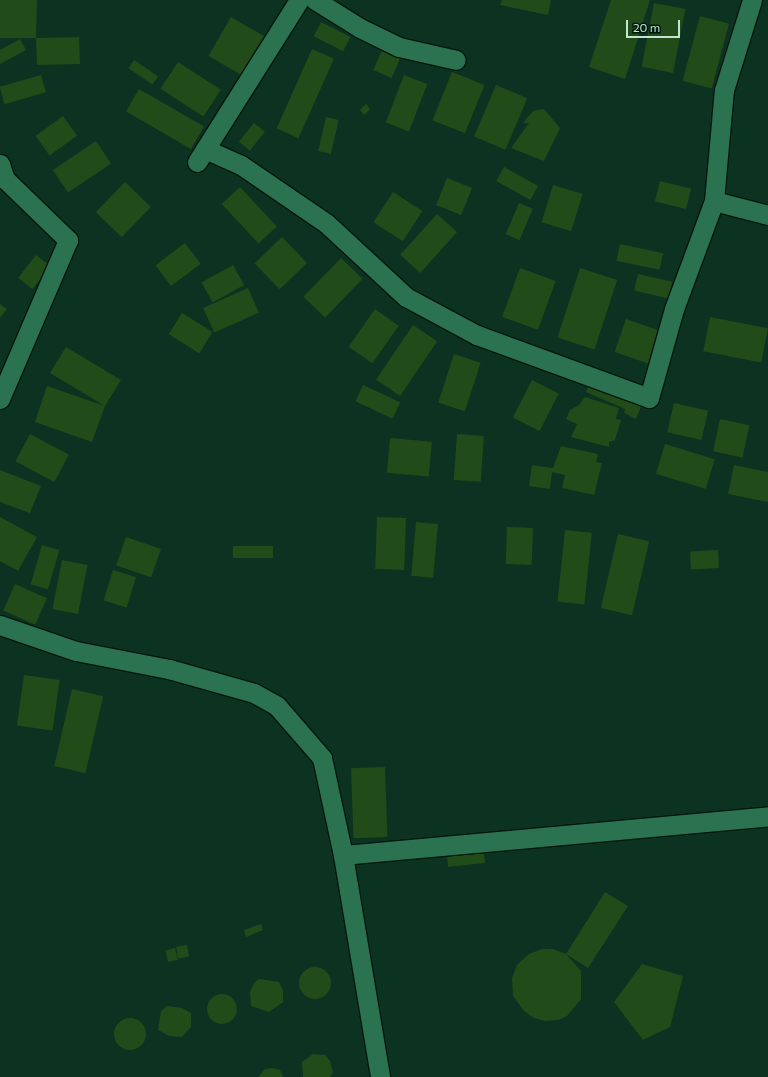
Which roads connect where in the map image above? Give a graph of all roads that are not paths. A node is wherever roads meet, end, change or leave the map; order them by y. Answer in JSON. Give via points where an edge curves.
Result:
{"nodes":[{"id":1,"x":299,"y":0,"type":"edge"},
{"id":2,"x":315,"y":0,"type":"edge"},
{"id":3,"x":752,"y":0,"type":"edge"},
{"id":4,"x":456,"y":60,"type":"dead end"},
{"id":5,"x":0,"y":164,"type":"edge"},
{"id":6,"x":714,"y":202,"type":"junction"},
{"id":7,"x":768,"y":215,"type":"edge"},
{"id":8,"x":0,"y":399,"type":"edge"},
{"id":9,"x":0,"y":624,"type":"edge"},
{"id":10,"x":768,"y":816,"type":"edge"},
{"id":11,"x":343,"y":855,"type":"junction"},
{"id":12,"x":380,"y":1077,"type":"edge"}],
"edges":[{"from":1,"to":6,"type":"street","via":[[201,156],[241,165],[326,223],[406,297],[477,335],[649,398],[674,309]]},
{"from":2,"to":4,"type":"street","via":[[360,28],[399,47]]},
{"from":3,"to":6,"type":"street","via":[[724,90]]},
{"from":5,"to":8,"type":"street","via":[[6,179],[68,240]]},
{"from":6,"to":7,"type":"street"},
{"from":9,"to":11,"type":"street","via":[[76,651],[169,669],[254,693],[277,706],[322,758]]},
{"from":10,"to":11,"type":"street"},
{"from":11,"to":12,"type":"street"}]}
